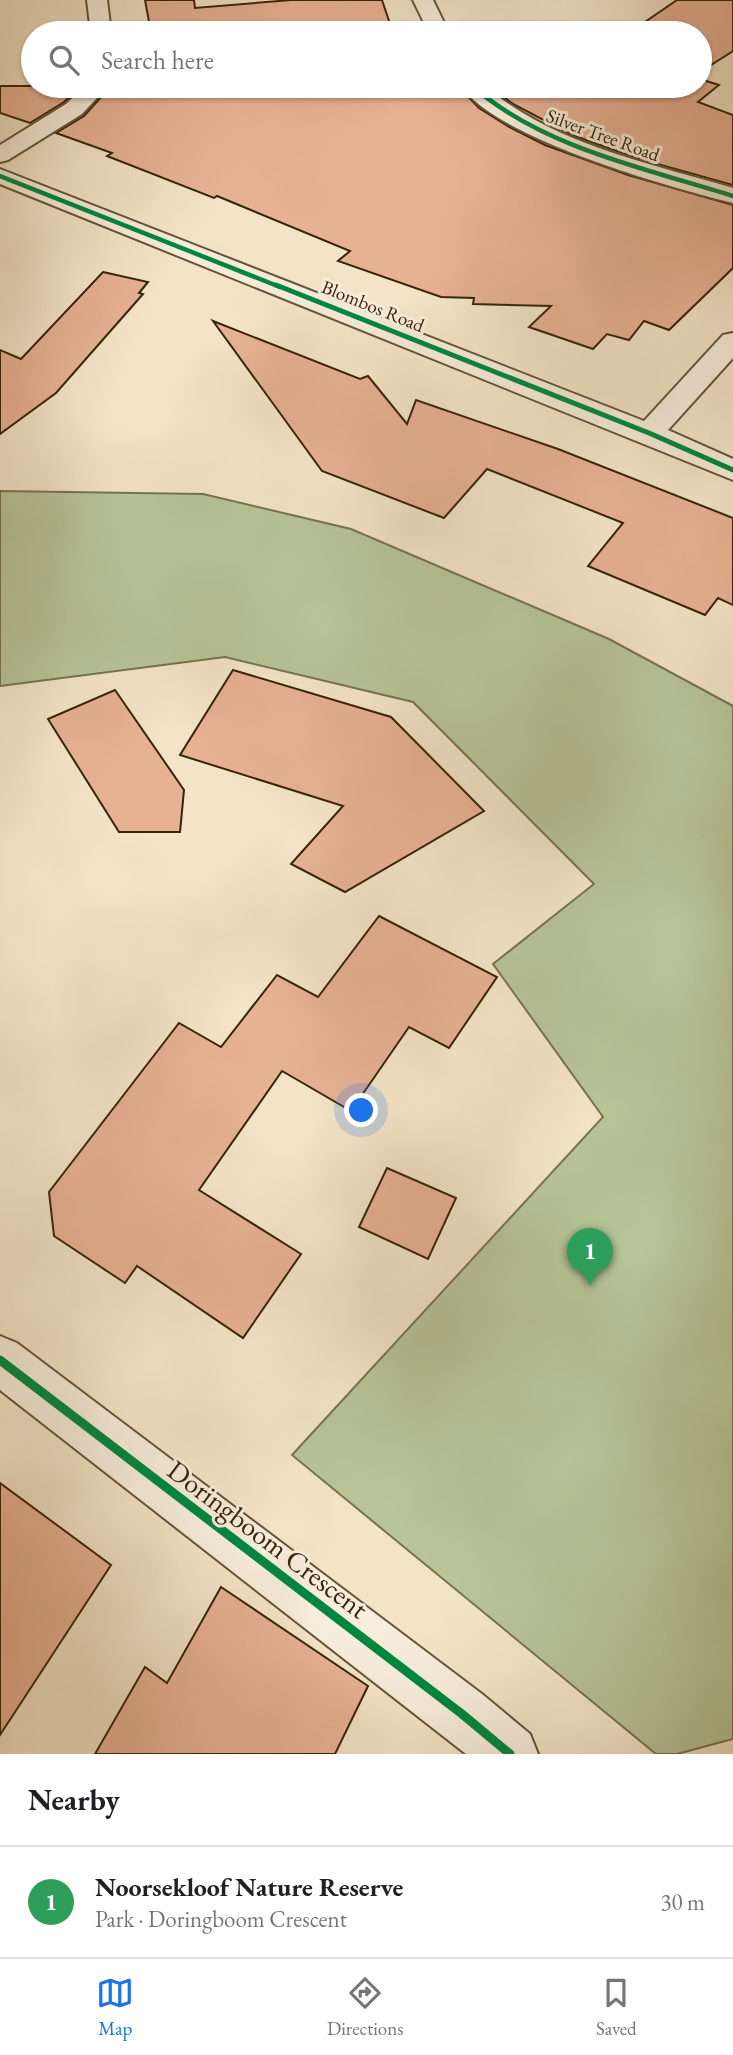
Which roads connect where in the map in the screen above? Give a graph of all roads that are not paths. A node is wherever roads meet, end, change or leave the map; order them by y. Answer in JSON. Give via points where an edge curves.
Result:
{"nodes":[{"id":1,"x":97,"y":0,"type":"edge"},
{"id":2,"x":423,"y":0,"type":"edge"},
{"id":3,"x":100,"y":21,"type":"edge"},
{"id":4,"x":433,"y":21,"type":"edge"},
{"id":5,"x":84,"y":98,"type":"edge"},
{"id":6,"x":486,"y":98,"type":"edge"},
{"id":7,"x":0,"y":155,"type":"edge"},
{"id":8,"x":0,"y":177,"type":"edge"},
{"id":9,"x":733,"y":195,"type":"edge"},
{"id":10,"x":733,"y":341,"type":"edge"},
{"id":11,"x":649,"y":433,"type":"junction"},
{"id":12,"x":733,"y":470,"type":"edge"},
{"id":13,"x":0,"y":1360,"type":"edge"},
{"id":14,"x":510,"y":1754,"type":"edge"}],
"edges":[{"from":1,"to":3,"type":"street"},
{"from":2,"to":4,"type":"street"},
{"from":5,"to":7,"type":"street"},
{"from":6,"to":9,"type":"street","name":"Silver Tree Road","via":[[565,142]]},
{"from":8,"to":11,"type":"street","name":"Blombos Road"},
{"from":10,"to":11,"type":"street"},
{"from":11,"to":12,"type":"street","name":"Blombos Road"},
{"from":13,"to":14,"type":"street","name":"Doringboom Crescent"}]}
